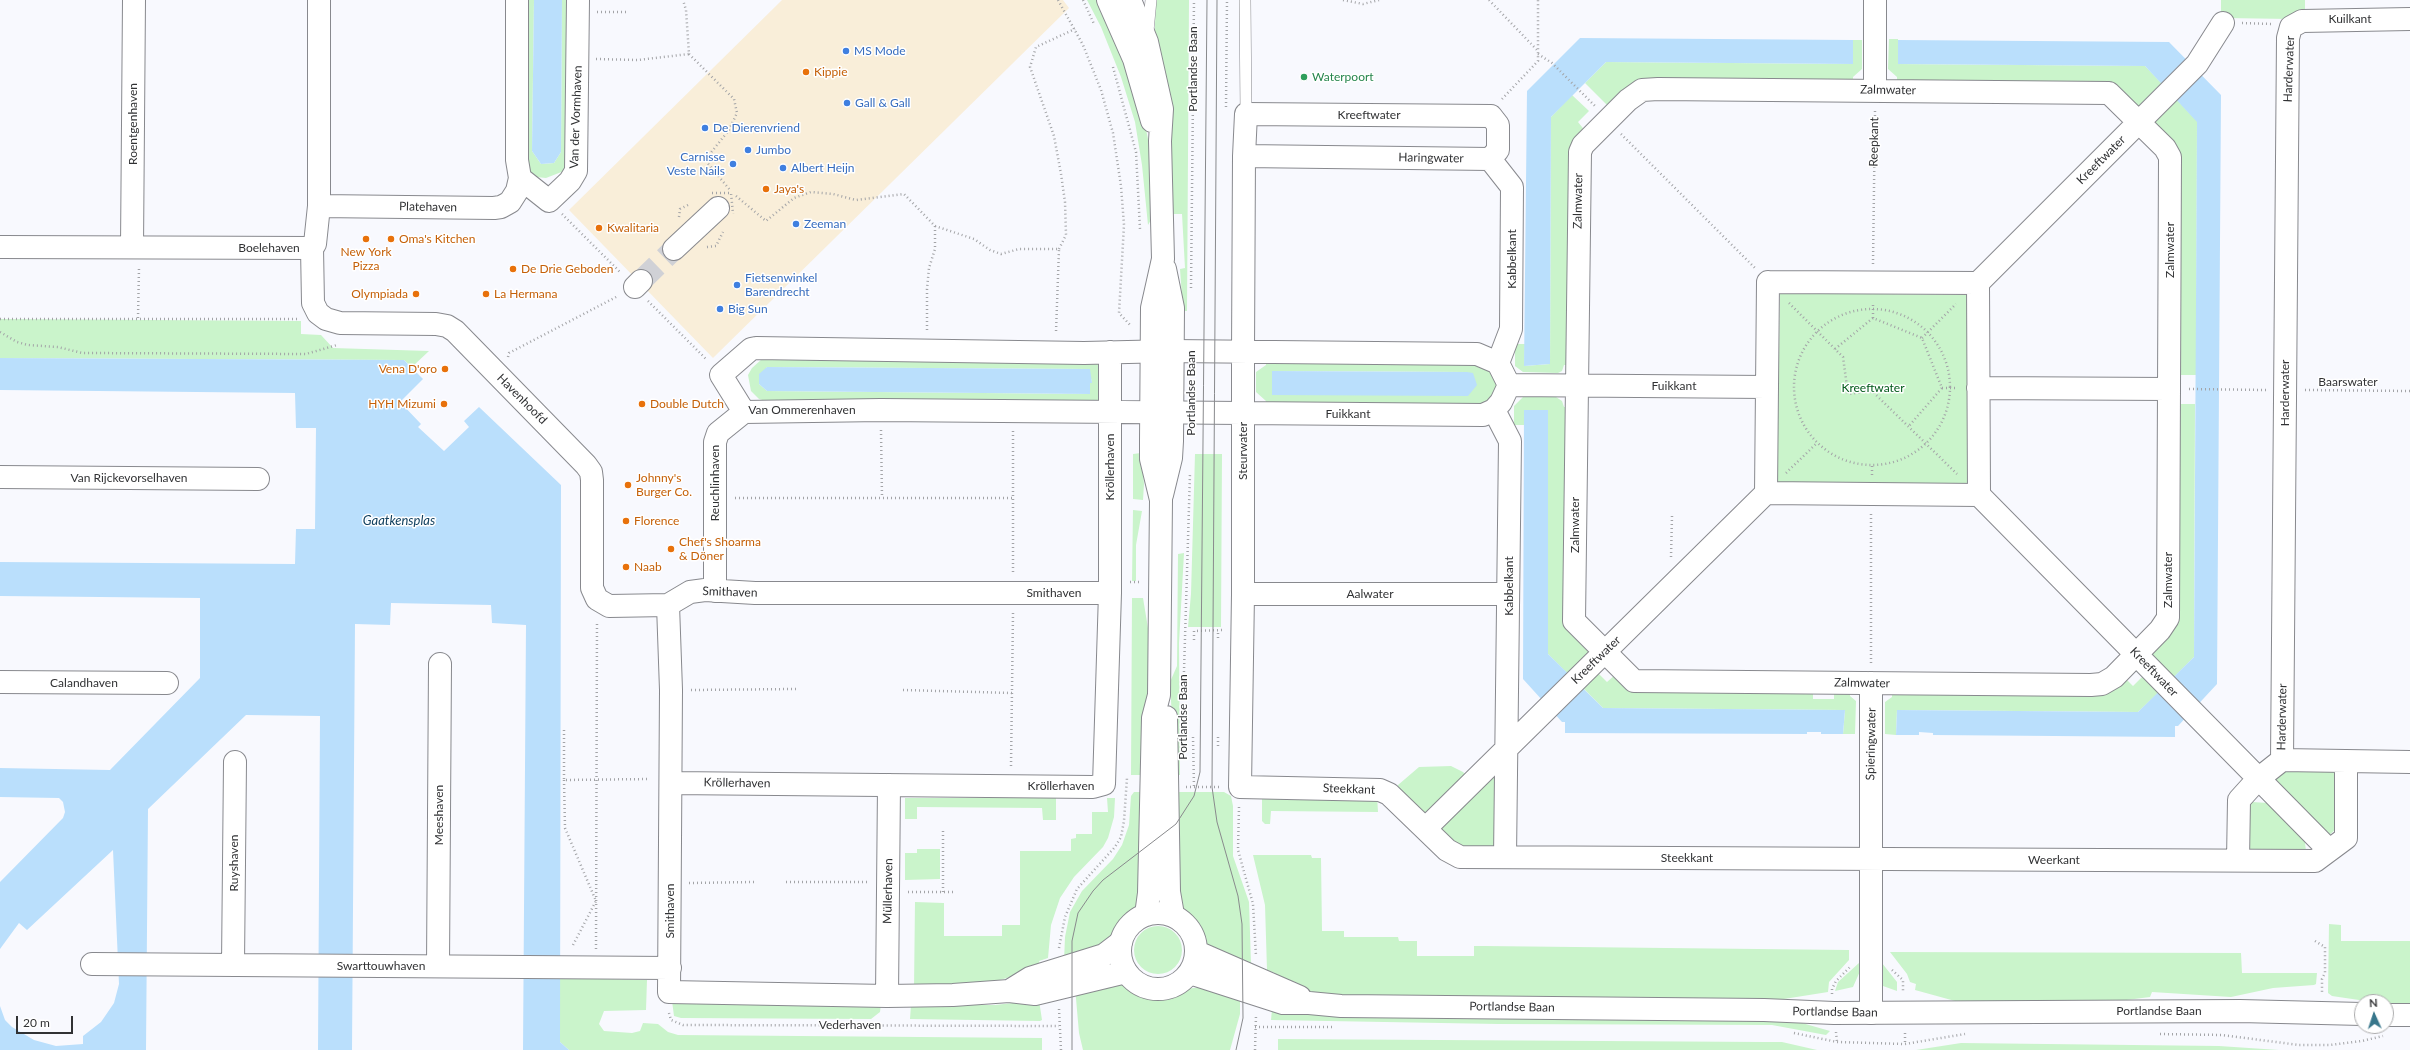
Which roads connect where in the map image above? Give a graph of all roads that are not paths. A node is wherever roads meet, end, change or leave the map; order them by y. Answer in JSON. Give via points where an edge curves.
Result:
{"nodes":[{"id":1,"x":134,"y":0,"type":"edge"},
{"id":2,"x":320,"y":0,"type":"edge"},
{"id":3,"x":518,"y":0,"type":"edge"},
{"id":4,"x":1108,"y":0,"type":"edge"},
{"id":5,"x":1130,"y":0,"type":"edge"},
{"id":6,"x":1150,"y":0,"type":"edge"},
{"id":7,"x":1245,"y":0,"type":"edge"},
{"id":8,"x":1875,"y":0,"type":"edge"},
{"id":9,"x":578,"y":6,"type":"edge"},
{"id":10,"x":2410,"y":19,"type":"edge"},
{"id":11,"x":2223,"y":23,"type":"road end"},
{"id":12,"x":2291,"y":27,"type":"joint"},
{"id":13,"x":1147,"y":42,"type":"junction"},
{"id":14,"x":1875,"y":90,"type":"junction"},
{"id":15,"x":1246,"y":114,"type":"junction"},
{"id":16,"x":2140,"y":121,"type":"junction"},
{"id":17,"x":1160,"y":140,"type":"junction"},
{"id":18,"x":1244,"y":156,"type":"junction"},
{"id":19,"x":1490,"y":159,"type":"junction"},
{"id":20,"x":520,"y":178,"type":"junction"},
{"id":21,"x":724,"y":202,"type":"road end"},
{"id":22,"x":319,"y":206,"type":"junction"},
{"id":23,"x":0,"y":247,"type":"edge"},
{"id":24,"x":132,"y":247,"type":"junction"},
{"id":25,"x":312,"y":248,"type":"junction"},
{"id":26,"x":674,"y":249,"type":"tunnel mouth"},
{"id":27,"x":1978,"y":283,"type":"junction"},
{"id":28,"x":1162,"y":351,"type":"junction"},
{"id":29,"x":1120,"y":352,"type":"junction"},
{"id":30,"x":1243,"y":352,"type":"junction"},
{"id":31,"x":1498,"y":363,"type":"junction"},
{"id":32,"x":1509,"y":385,"type":"junction"},
{"id":33,"x":1576,"y":386,"type":"junction"},
{"id":34,"x":1767,"y":387,"type":"junction"},
{"id":35,"x":1978,"y":388,"type":"junction"},
{"id":36,"x":2180,"y":389,"type":"junction"},
{"id":37,"x":1494,"y":410,"type":"junction"},
{"id":38,"x":744,"y":412,"type":"junction"},
{"id":39,"x":1110,"y":413,"type":"junction"},
{"id":40,"x":1162,"y":413,"type":"junction"},
{"id":41,"x":1243,"y":413,"type":"junction"},
{"id":42,"x":0,"y":477,"type":"edge"},
{"id":43,"x":258,"y":479,"type":"dead end"},
{"id":44,"x":1766,"y":493,"type":"junction"},
{"id":45,"x":1979,"y":494,"type":"junction"},
{"id":46,"x":1119,"y":588,"type":"junction"},
{"id":47,"x":715,"y":590,"type":"junction"},
{"id":48,"x":1243,"y":594,"type":"junction"},
{"id":49,"x":1497,"y":594,"type":"dead end"},
{"id":50,"x":668,"y":605,"type":"junction"},
{"id":51,"x":1604,"y":652,"type":"junction"},
{"id":52,"x":2137,"y":655,"type":"junction"},
{"id":53,"x":440,"y":664,"type":"dead end"},
{"id":54,"x":0,"y":682,"type":"edge"},
{"id":55,"x":167,"y":683,"type":"dead end"},
{"id":56,"x":1871,"y":684,"type":"junction"},
{"id":57,"x":1506,"y":757,"type":"junction"},
{"id":58,"x":2282,"y":760,"type":"junction"},
{"id":59,"x":2346,"y":761,"type":"junction"},
{"id":60,"x":234,"y":762,"type":"dead end"},
{"id":61,"x":2410,"y":762,"type":"edge"},
{"id":62,"x":2258,"y":779,"type":"junction"},
{"id":63,"x":671,"y":783,"type":"junction"},
{"id":64,"x":889,"y":785,"type":"junction"},
{"id":65,"x":1172,"y":785,"type":"junction"},
{"id":66,"x":1240,"y":787,"type":"joint"},
{"id":67,"x":1426,"y":828,"type":"junction"},
{"id":68,"x":2329,"y":850,"type":"junction"},
{"id":69,"x":1505,"y":857,"type":"junction"},
{"id":70,"x":1870,"y":859,"type":"junction"},
{"id":71,"x":2238,"y":860,"type":"junction"},
{"id":72,"x":1146,"y":915,"type":"junction"},
{"id":73,"x":1173,"y":916,"type":"junction"},
{"id":74,"x":1121,"y":942,"type":"junction"},
{"id":75,"x":1197,"y":952,"type":"junction"},
{"id":76,"x":102,"y":964,"type":"dead end"},
{"id":77,"x":233,"y":964,"type":"junction"},
{"id":78,"x":438,"y":966,"type":"junction"},
{"id":79,"x":670,"y":968,"type":"junction"},
{"id":80,"x":1126,"y":972,"type":"junction"},
{"id":81,"x":1190,"y":973,"type":"junction"},
{"id":82,"x":1059,"y":978,"type":"junction"},
{"id":83,"x":1256,"y":986,"type":"junction"},
{"id":84,"x":887,"y":996,"type":"junction"},
{"id":85,"x":1871,"y":1013,"type":"junction"},
{"id":86,"x":2354,"y":1014,"type":"edge"},
{"id":87,"x":2394,"y":1015,"type":"edge"},
{"id":88,"x":2410,"y":1015,"type":"edge"}],
"edges":[{"from":1,"to":24,"type":"street","name":"Roentgenhaven"},
{"from":2,"to":22,"type":"street","name":"Boelehaven"},
{"from":3,"to":20,"type":"street","via":[[517,160]]},
{"from":4,"to":17,"type":"street","name":"Portlandse Baan","via":[[1134,59]]},
{"from":5,"to":13,"type":"street","name":"Portlandse Baan"},
{"from":6,"to":13,"type":"lane"},
{"from":7,"to":15,"type":"lane"},
{"from":8,"to":14,"type":"street"},
{"from":9,"to":20,"type":"street","name":"Van der Vormhaven","via":[[576,171],[570,181],[549,201]]},
{"from":10,"to":12,"type":"street","name":"Kuilkant","via":[[2327,19],[2302,21]]},
{"from":11,"to":16,"type":"street","via":[[2197,64]]},
{"from":12,"to":58,"type":"street","name":"Harderwater","via":[[2288,38]]},
{"from":13,"to":17,"type":"street","name":"Portlandse Baan","via":[[1162,109]]},
{"from":14,"to":16,"type":"street","name":"Zalmwater","via":[[2109,93]]},
{"from":14,"to":33,"type":"street","name":"Zalmwater","via":[[1642,90],[1628,100],[1583,145],[1578,165]]},
{"from":15,"to":18,"type":"street","name":"Steurwater"},
{"from":15,"to":19,"type":"street","name":"Kreeftwater","via":[[1491,116],[1498,125],[1498,150]]},
{"from":16,"to":27,"type":"street","name":"Kreeftwater"},
{"from":16,"to":36,"type":"street","name":"Zalmwater","via":[[2170,157]]},
{"from":17,"to":28,"type":"street","name":"Portlandse Baan","via":[[1163,259],[1172,308]]},
{"from":18,"to":19,"type":"street","name":"Haringwater"},
{"from":18,"to":30,"type":"street","name":"Steurwater"},
{"from":19,"to":31,"type":"street","name":"Kabbelkant","via":[[1512,187],[1511,329]]},
{"from":20,"to":22,"type":"street","name":"Platehaven","via":[[517,191],[510,202],[494,208]]},
{"from":21,"to":26,"type":"street"},
{"from":22,"to":25,"type":"street","name":"Boelehaven","via":[[315,244]]},
{"from":23,"to":24,"type":"street","name":"Boelehaven"},
{"from":24,"to":25,"type":"street","name":"Boelehaven"},
{"from":25,"to":50,"type":"street","name":"Havenhoofd","via":[[313,303],[318,313],[326,319],[340,323],[448,326],[591,472],[592,588],[597,599],[608,606]]},
{"from":27,"to":34,"type":"street","via":[[1768,282]]},
{"from":27,"to":35,"type":"street"},
{"from":28,"to":29,"type":"street","name":"Van Ommerenhaven"},
{"from":28,"to":30,"type":"street"},
{"from":28,"to":40,"type":"street","name":"Portlandse Baan"},
{"from":29,"to":38,"type":"street","name":"Van Ommerenhaven","via":[[756,348],[751,349],[721,374]]},
{"from":29,"to":39,"type":"street"},
{"from":30,"to":31,"type":"street","via":[[1477,354]]},
{"from":30,"to":41,"type":"street","name":"Steurwater"},
{"from":31,"to":32,"type":"street"},
{"from":32,"to":33,"type":"street","name":"Fuikkant"},
{"from":32,"to":37,"type":"street"},
{"from":33,"to":34,"type":"street","name":"Fuikkant"},
{"from":33,"to":51,"type":"street","name":"Zalmwater","via":[[1574,621]]},
{"from":34,"to":44,"type":"street"},
{"from":35,"to":36,"type":"street"},
{"from":35,"to":45,"type":"street"},
{"from":36,"to":52,"type":"street","name":"Zalmwater","via":[[2168,618]]},
{"from":37,"to":41,"type":"street","name":"Fuikkant","via":[[1483,415]]},
{"from":37,"to":57,"type":"street","name":"Kabbelkant","via":[[1510,441]]},
{"from":38,"to":39,"type":"street","name":"Van Ommerenhaven","via":[[881,410]]},
{"from":38,"to":47,"type":"street","name":"Reuchlinhaven","via":[[716,437]]},
{"from":39,"to":40,"type":"street","name":"Van Ommerenhaven"},
{"from":39,"to":46,"type":"street","name":"Kröllerhaven"},
{"from":40,"to":41,"type":"street","name":"Fuikkant"},
{"from":40,"to":65,"type":"street","name":"Portlandse Baan","via":[[1171,458],[1161,500],[1159,695],[1153,718]]},
{"from":41,"to":48,"type":"street","name":"Steurwater"},
{"from":42,"to":43,"type":"street","name":"Van Rijckevorselhaven"},
{"from":44,"to":45,"type":"street"},
{"from":44,"to":51,"type":"street","name":"Kreeftwater"},
{"from":45,"to":52,"type":"street","name":"Kreeftwater"},
{"from":46,"to":47,"type":"street","name":"Smithaven","via":[[755,593]]},
{"from":46,"to":64,"type":"street","name":"Kröllerhaven","via":[[1104,784],[1094,787]]},
{"from":47,"to":50,"type":"street","name":"Smithaven","via":[[690,592]]},
{"from":48,"to":49,"type":"street","name":"Aalwater"},
{"from":48,"to":66,"type":"street","name":"Steurwater"},
{"from":50,"to":63,"type":"street","name":"Smithaven"},
{"from":51,"to":56,"type":"street","name":"Zalmwater","via":[[1634,681]]},
{"from":51,"to":57,"type":"street","name":"Kreeftwater","via":[[1548,708]]},
{"from":52,"to":56,"type":"street","name":"Zalmwater","via":[[2114,677],[2102,684]]},
{"from":52,"to":62,"type":"street","name":"Kreeftwater"},
{"from":53,"to":78,"type":"street","name":"Meeshaven"},
{"from":54,"to":55,"type":"street","name":"Calandhaven"},
{"from":56,"to":70,"type":"street","name":"Spieringwater"},
{"from":57,"to":67,"type":"street","name":"Kreeftwater"},
{"from":57,"to":69,"type":"street"},
{"from":58,"to":59,"type":"street"},
{"from":58,"to":62,"type":"street"},
{"from":59,"to":61,"type":"street"},
{"from":59,"to":68,"type":"street","name":"Weerkant","via":[[2346,838]]},
{"from":60,"to":77,"type":"street","name":"Ruyshaven"},
{"from":62,"to":68,"type":"street","name":"Kreeftwater"},
{"from":62,"to":71,"type":"street","via":[[2239,800]]},
{"from":63,"to":64,"type":"street","name":"Kröllerhaven"},
{"from":63,"to":79,"type":"street","name":"Smithaven"},
{"from":64,"to":84,"type":"street","name":"Müllerhaven"},
{"from":65,"to":72,"type":"street","name":"Portlandse Baan"},
{"from":65,"to":73,"type":"street","name":"Portlandse Baan","via":[[1169,892]]},
{"from":66,"to":67,"type":"street","name":"Steekkant","via":[[1380,790],[1389,794]]},
{"from":67,"to":69,"type":"street","name":"Steekkant","via":[[1447,850],[1460,857]]},
{"from":68,"to":71,"type":"street","name":"Weerkant","via":[[2315,861]]},
{"from":69,"to":70,"type":"street","name":"Steekkant"},
{"from":70,"to":71,"type":"street","name":"Weerkant"},
{"from":70,"to":85,"type":"street","name":"Spieringwater"},
{"from":72,"to":73,"type":"street","via":[[1164,913]]},
{"from":72,"to":74,"type":"street","via":[[1130,925]]},
{"from":73,"to":75,"type":"street","via":[[1191,930],[1196,940]]},
{"from":74,"to":80,"type":"street","via":[[1122,963]]},
{"from":74,"to":82,"type":"street","via":[[1104,955]]},
{"from":75,"to":81,"type":"street"},
{"from":75,"to":83,"type":"street","name":"Portlandse Baan"},
{"from":76,"to":77,"type":"street","name":"Swarttouwhaven"},
{"from":77,"to":78,"type":"street","name":"Swarttouwhaven"},
{"from":78,"to":79,"type":"street","name":"Swarttouwhaven"},
{"from":79,"to":84,"type":"street","via":[[669,992]]},
{"from":80,"to":81,"type":"street","via":[[1134,981],[1158,990],[1170,988]]},
{"from":80,"to":82,"type":"street"},
{"from":81,"to":83,"type":"street","name":"Portlandse Baan"},
{"from":82,"to":84,"type":"street","via":[[1035,994],[1009,991]]},
{"from":83,"to":85,"type":"street","name":"Portlandse Baan","via":[[1289,990],[1309,1003],[1341,1006]]},
{"from":85,"to":86,"type":"street","name":"Portlandse Baan","via":[[2240,1011]]},
{"from":87,"to":88,"type":"street"}]}
